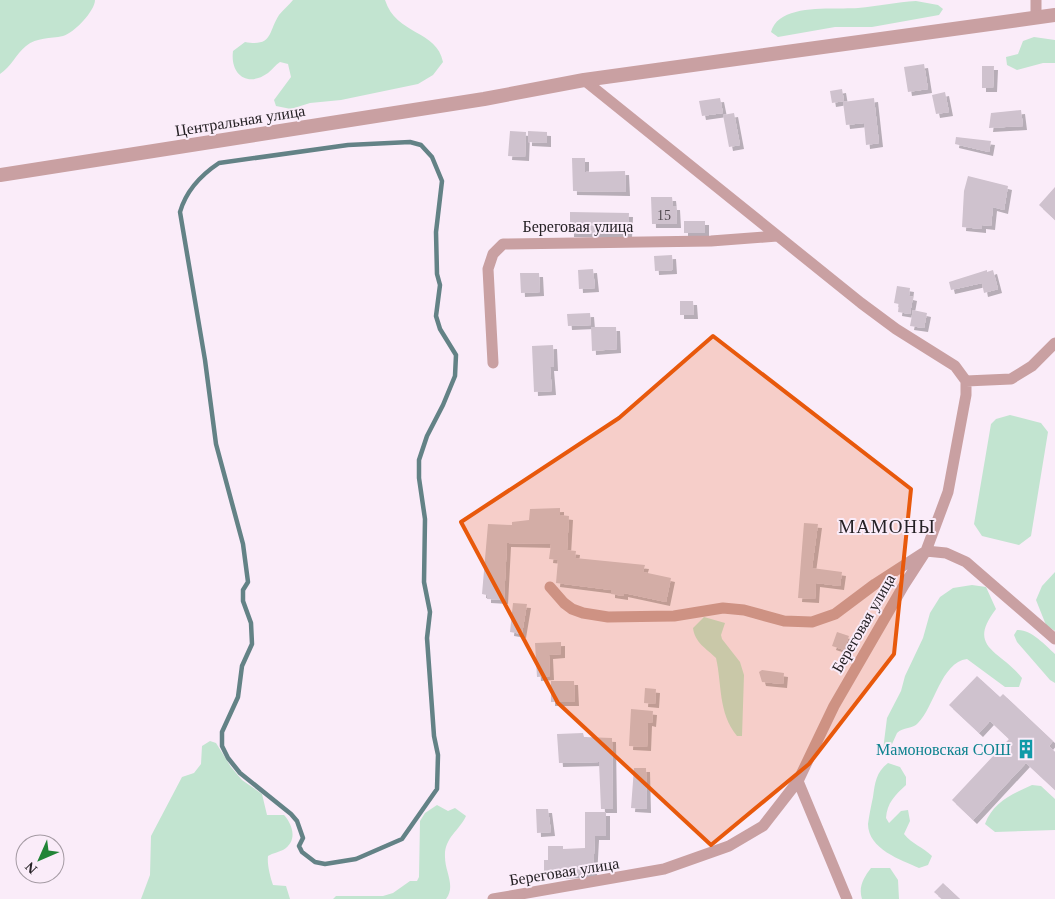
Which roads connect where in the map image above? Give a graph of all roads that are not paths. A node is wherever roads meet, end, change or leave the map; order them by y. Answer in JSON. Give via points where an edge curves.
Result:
{"nodes":[{"id":1,"x":1036,"y":0,"type":"edge"},
{"id":2,"x":1055,"y":15,"type":"edge"},
{"id":3,"x":1036,"y":18,"type":"junction"},
{"id":4,"x":584,"y":80,"type":"junction"},
{"id":5,"x":0,"y":175,"type":"edge"},
{"id":6,"x":777,"y":236,"type":"junction"},
{"id":7,"x":1055,"y":343,"type":"edge"},
{"id":8,"x":493,"y":363,"type":"dead end"},
{"id":9,"x":966,"y":381,"type":"junction"},
{"id":10,"x":926,"y":551,"type":"junction"},
{"id":11,"x":550,"y":587,"type":"dead end"},
{"id":12,"x":1055,"y":639,"type":"edge"},
{"id":13,"x":798,"y":781,"type":"junction"},
{"id":14,"x":493,"y":899,"type":"edge"},
{"id":15,"x":847,"y":899,"type":"edge"}],
"edges":[{"from":1,"to":3,"type":"street"},
{"from":2,"to":3,"type":"street","name":"Центральная улица"},
{"from":3,"to":4,"type":"street","name":"Центральная улица"},
{"from":4,"to":5,"type":"street","name":"Центральная улица","via":[[484,99]]},
{"from":4,"to":6,"type":"street"},
{"from":6,"to":8,"type":"street","name":"Береговая улица","via":[[711,241],[503,244],[493,254],[488,268]]},
{"from":6,"to":9,"type":"street","via":[[860,304],[955,366]]},
{"from":7,"to":9,"type":"street","via":[[1032,366],[1011,379]]},
{"from":9,"to":10,"type":"street","name":"Береговая улица","via":[[948,492]]},
{"from":10,"to":11,"type":"street","via":[[835,614],[812,622],[784,621],[733,608],[674,616],[608,617],[572,609]]},
{"from":10,"to":12,"type":"street","via":[[946,552],[966,562]]},
{"from":10,"to":13,"type":"street","name":"Береговая улица","via":[[834,706]]},
{"from":13,"to":14,"type":"street","name":"Береговая улица","via":[[763,826],[694,860],[632,876]]},
{"from":13,"to":15,"type":"street"}]}
